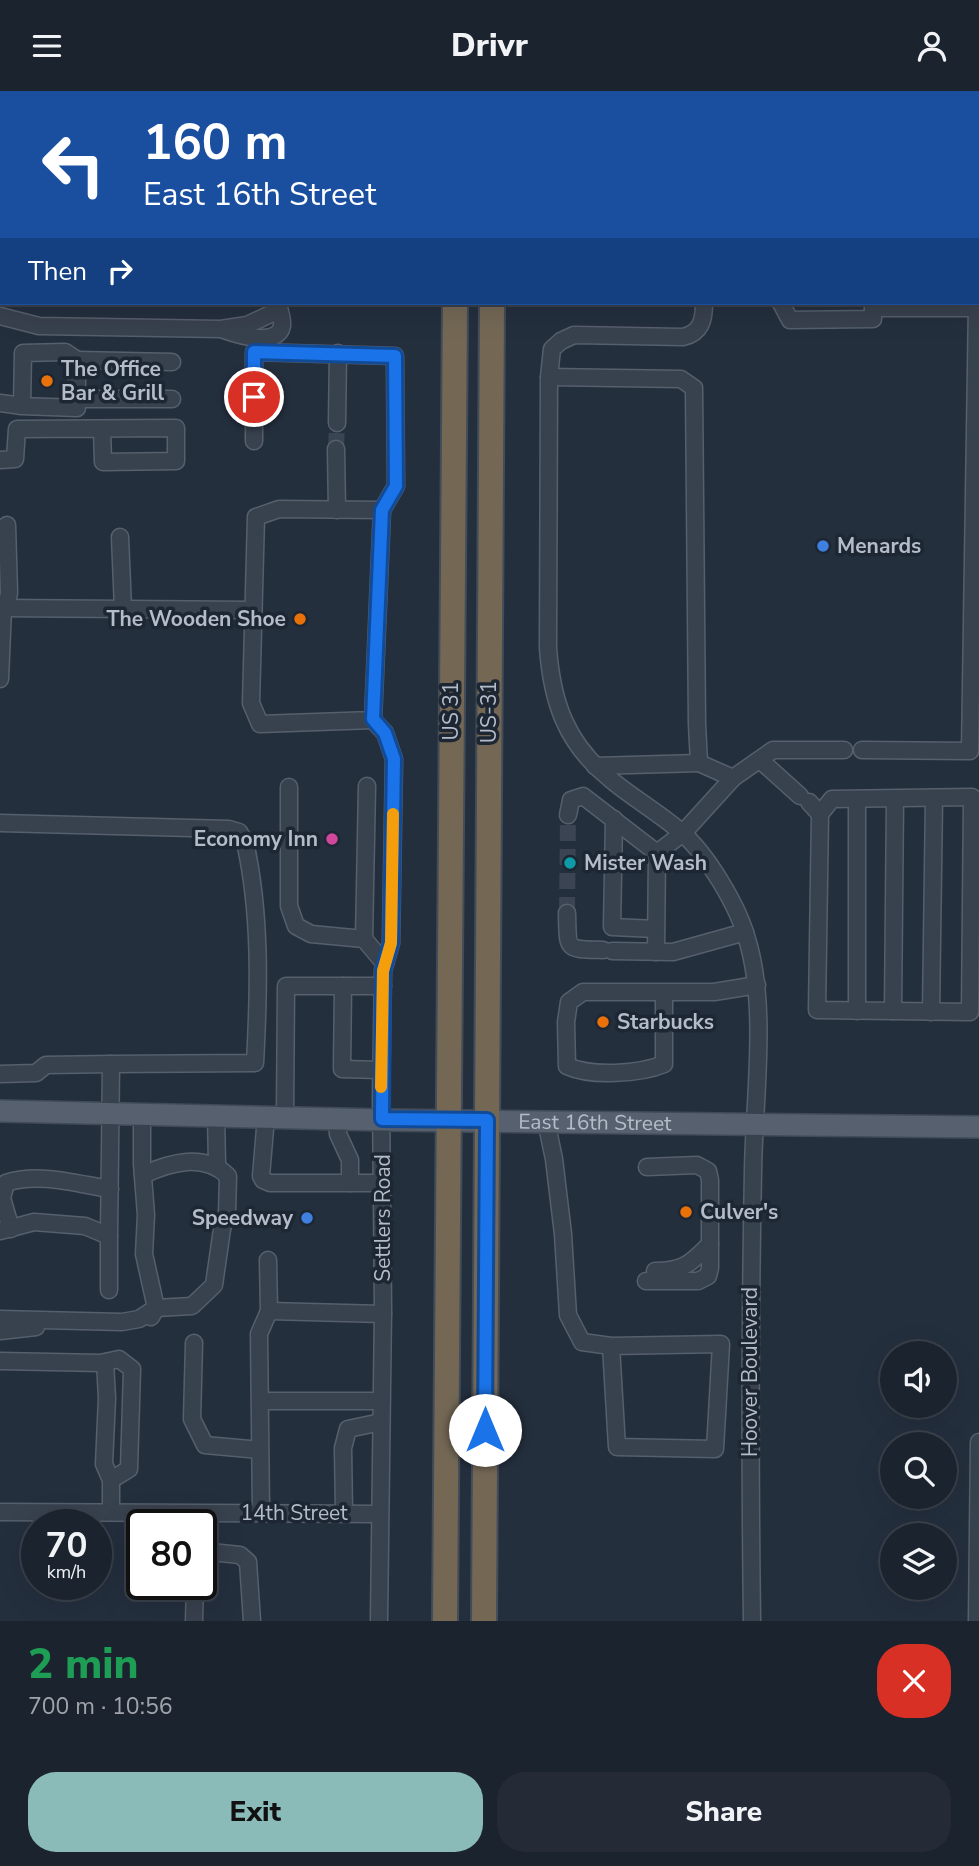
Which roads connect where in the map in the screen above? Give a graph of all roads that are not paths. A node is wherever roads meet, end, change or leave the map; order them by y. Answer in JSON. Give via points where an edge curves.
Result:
{"nodes":[{"id":1,"x":455,"y":305,"type":"edge"},
{"id":2,"x":492,"y":305,"type":"edge"},
{"id":3,"x":704,"y":305,"type":"edge"},
{"id":4,"x":782,"y":305,"type":"edge"},
{"id":5,"x":873,"y":305,"type":"edge"},
{"id":6,"x":977,"y":305,"type":"edge"},
{"id":7,"x":280,"y":311,"type":"edge"},
{"id":8,"x":0,"y":316,"type":"edge"},
{"id":9,"x":338,"y":353,"type":"junction"},
{"id":10,"x":77,"y":360,"type":"junction"},
{"id":11,"x":172,"y":362,"type":"dead end"},
{"id":12,"x":549,"y":377,"type":"junction"},
{"id":13,"x":77,"y":399,"type":"junction"},
{"id":14,"x":172,"y":399,"type":"dead end"},
{"id":15,"x":0,"y":403,"type":"edge"},
{"id":16,"x":22,"y":406,"type":"junction"},
{"id":17,"x":337,"y":423,"type":"tunnel mouth"},
{"id":18,"x":102,"y":429,"type":"junction"},
{"id":19,"x":254,"y":441,"type":"dead end"},
{"id":20,"x":336,"y":449,"type":"tunnel mouth"},
{"id":21,"x":0,"y":460,"type":"edge"},
{"id":22,"x":337,"y":510,"type":"junction"},
{"id":23,"x":382,"y":510,"type":"junction"},
{"id":24,"x":7,"y":525,"type":"dead end"},
{"id":25,"x":120,"y":537,"type":"dead end"},
{"id":26,"x":3,"y":608,"type":"edge"},
{"id":27,"x":123,"y":609,"type":"junction"},
{"id":28,"x":253,"y":610,"type":"junction"},
{"id":29,"x":0,"y":679,"type":"edge"},
{"id":30,"x":451,"y":700,"type":"junction"},
{"id":31,"x":373,"y":719,"type":"junction"},
{"id":32,"x":489,"y":724,"type":"junction"},
{"id":33,"x":844,"y":750,"type":"dead end"},
{"id":34,"x":862,"y":750,"type":"dead end"},
{"id":35,"x":760,"y":759,"type":"junction"},
{"id":36,"x":699,"y":763,"type":"junction"},
{"id":37,"x":595,"y":766,"type":"junction"},
{"id":38,"x":733,"y":778,"type":"junction"},
{"id":39,"x":368,"y":786,"type":"dead end"},
{"id":40,"x":289,"y":787,"type":"dead end"},
{"id":41,"x":934,"y":798,"type":"junction"},
{"id":42,"x":857,"y":799,"type":"junction"},
{"id":43,"x":895,"y":799,"type":"junction"},
{"id":44,"x":810,"y":804,"type":"junction"},
{"id":45,"x":568,"y":815,"type":"dead end"},
{"id":46,"x":614,"y":819,"type":"junction"},
{"id":47,"x":0,"y":823,"type":"edge"},
{"id":48,"x":683,"y":833,"type":"junction"},
{"id":49,"x":657,"y":853,"type":"junction"},
{"id":50,"x":568,"y":913,"type":"tunnel mouth"},
{"id":51,"x":656,"y":929,"type":"junction"},
{"id":52,"x":745,"y":932,"type":"junction"},
{"id":53,"x":364,"y":939,"type":"junction"},
{"id":54,"x":656,"y":952,"type":"junction"},
{"id":55,"x":385,"y":964,"type":"junction"},
{"id":56,"x":757,"y":985,"type":"junction"},
{"id":57,"x":343,"y":986,"type":"junction"},
{"id":58,"x":383,"y":986,"type":"junction"},
{"id":59,"x":664,"y":993,"type":"junction"},
{"id":60,"x":857,"y":1010,"type":"junction"},
{"id":61,"x":893,"y":1011,"type":"junction"},
{"id":62,"x":931,"y":1012,"type":"junction"},
{"id":63,"x":111,"y":1064,"type":"junction"},
{"id":64,"x":381,"y":1070,"type":"junction"},
{"id":65,"x":0,"y":1074,"type":"edge"},
{"id":66,"x":0,"y":1111,"type":"edge"},
{"id":67,"x":110,"y":1114,"type":"junction"},
{"id":68,"x":142,"y":1114,"type":"junction"},
{"id":69,"x":216,"y":1116,"type":"junction"},
{"id":70,"x":276,"y":1117,"type":"junction"},
{"id":71,"x":337,"y":1119,"type":"junction"},
{"id":72,"x":382,"y":1119,"type":"junction"},
{"id":73,"x":449,"y":1120,"type":"junction"},
{"id":74,"x":487,"y":1120,"type":"junction"},
{"id":75,"x":546,"y":1121,"type":"junction"},
{"id":76,"x":754,"y":1124,"type":"junction"},
{"id":77,"x":979,"y":1127,"type":"edge"},
{"id":78,"x":216,"y":1165,"type":"junction"},
{"id":79,"x":647,"y":1167,"type":"dead end"},
{"id":80,"x":143,"y":1175,"type":"junction"},
{"id":81,"x":350,"y":1183,"type":"junction"},
{"id":82,"x":382,"y":1183,"type":"junction"},
{"id":83,"x":110,"y":1189,"type":"junction"},
{"id":84,"x":6,"y":1230,"type":"edge"},
{"id":85,"x":109,"y":1235,"type":"junction"},
{"id":86,"x":268,"y":1260,"type":"dead end"},
{"id":87,"x":646,"y":1276,"type":"dead end"},
{"id":88,"x":109,"y":1290,"type":"dead end"},
{"id":89,"x":156,"y":1308,"type":"junction"},
{"id":90,"x":269,"y":1311,"type":"junction"},
{"id":91,"x":383,"y":1314,"type":"junction"},
{"id":92,"x":0,"y":1319,"type":"edge"},
{"id":93,"x":0,"y":1331,"type":"edge"},
{"id":94,"x":194,"y":1343,"type":"dead end"},
{"id":95,"x":611,"y":1346,"type":"junction"},
{"id":96,"x":0,"y":1361,"type":"edge"},
{"id":97,"x":104,"y":1362,"type":"junction"},
{"id":98,"x":260,"y":1401,"type":"junction"},
{"id":99,"x":381,"y":1401,"type":"junction"},
{"id":100,"x":718,"y":1403,"type":"junction"},
{"id":101,"x":749,"y":1403,"type":"junction"},
{"id":102,"x":381,"y":1422,"type":"junction"},
{"id":103,"x":979,"y":1442,"type":"edge"},
{"id":104,"x":260,"y":1450,"type":"junction"},
{"id":105,"x":111,"y":1480,"type":"junction"},
{"id":106,"x":445,"y":1508,"type":"junction"},
{"id":107,"x":484,"y":1508,"type":"junction"},
{"id":108,"x":111,"y":1509,"type":"edge"},
{"id":109,"x":0,"y":1511,"type":"edge"},
{"id":110,"x":21,"y":1511,"type":"edge"},
{"id":111,"x":261,"y":1513,"type":"junction"},
{"id":112,"x":344,"y":1513,"type":"junction"},
{"id":113,"x":379,"y":1514,"type":"junction"},
{"id":114,"x":217,"y":1516,"type":"edge"},
{"id":115,"x":217,"y":1553,"type":"edge"},
{"id":116,"x":195,"y":1600,"type":"edge"},
{"id":117,"x":194,"y":1621,"type":"edge"},
{"id":118,"x":252,"y":1621,"type":"edge"},
{"id":119,"x":379,"y":1621,"type":"edge"},
{"id":120,"x":445,"y":1621,"type":"edge"},
{"id":121,"x":484,"y":1621,"type":"edge"},
{"id":122,"x":751,"y":1621,"type":"edge"},
{"id":123,"x":977,"y":1621,"type":"edge"}],
"edges":[{"from":1,"to":30,"type":"highway","name":"US 31","number":"US 31"},
{"from":2,"to":32,"type":"highway","name":"US-31","number":"US 31"},
{"from":3,"to":12,"type":"street","name":"Hoover Boulevard","via":[[700,328],[692,335],[574,335],[561,341],[552,349]]},
{"from":4,"to":5,"type":"street","via":[[790,320],[873,319]]},
{"from":5,"to":6,"type":"street"},
{"from":6,"to":34,"type":"street","via":[[970,751]]},
{"from":7,"to":8,"type":"street","via":[[280,331],[273,337],[248,337],[221,329],[50,327]]},
{"from":9,"to":17,"type":"street"},
{"from":9,"to":19,"type":"street","via":[[254,352]]},
{"from":9,"to":23,"type":"street","via":[[395,356],[396,486]]},
{"from":10,"to":11,"type":"street"},
{"from":10,"to":13,"type":"street"},
{"from":10,"to":16,"type":"street","via":[[65,352],[23,353]]},
{"from":12,"to":36,"type":"street","via":[[681,379],[694,388]]},
{"from":12,"to":37,"type":"street","name":"Hoover Boulevard","via":[[552,687],[567,728]]},
{"from":13,"to":14,"type":"street"},
{"from":13,"to":16,"type":"street","via":[[77,408]]},
{"from":15,"to":16,"type":"street"},
{"from":18,"to":18,"type":"street","via":[[176,428],[176,461],[103,462]]},
{"from":18,"to":21,"type":"street","via":[[17,429],[15,459]]},
{"from":20,"to":22,"type":"street"},
{"from":22,"to":23,"type":"street"},
{"from":22,"to":28,"type":"street","via":[[279,509],[256,517]]},
{"from":23,"to":31,"type":"street"},
{"from":24,"to":26,"type":"street","via":[[9,593]]},
{"from":25,"to":27,"type":"street"},
{"from":26,"to":27,"type":"street"},
{"from":26,"to":29,"type":"street"},
{"from":27,"to":28,"type":"street"},
{"from":28,"to":31,"type":"street","via":[[251,703],[260,724]]},
{"from":30,"to":32,"type":"highway","via":[[470,701]]},
{"from":30,"to":73,"type":"highway","name":"US 31","number":"US 31"},
{"from":31,"to":55,"type":"street","name":"Settlers Road","via":[[385,733],[394,759],[391,943]]},
{"from":32,"to":74,"type":"highway","name":"US-31","number":"US 31"},
{"from":33,"to":35,"type":"street","via":[[774,750]]},
{"from":35,"to":38,"type":"street"},
{"from":35,"to":44,"type":"street"},
{"from":36,"to":37,"type":"street"},
{"from":36,"to":38,"type":"street"},
{"from":37,"to":48,"type":"street","name":"Hoover Boulevard"},
{"from":38,"to":48,"type":"street"},
{"from":39,"to":53,"type":"street"},
{"from":40,"to":53,"type":"street","via":[[289,906],[296,926],[311,934]]},
{"from":41,"to":43,"type":"street"},
{"from":41,"to":62,"type":"street"},
{"from":41,"to":62,"type":"street","via":[[972,797],[970,1012]]},
{"from":42,"to":43,"type":"street"},
{"from":42,"to":44,"type":"street"},
{"from":42,"to":60,"type":"street"},
{"from":43,"to":61,"type":"street"},
{"from":44,"to":60,"type":"street","via":[[817,1010]]},
{"from":45,"to":46,"type":"street","via":[[571,800],[583,796]]},
{"from":46,"to":49,"type":"street"},
{"from":46,"to":51,"type":"street","via":[[612,927]]},
{"from":47,"to":63,"type":"street","via":[[229,829],[239,832],[245,842],[257,916],[256,1063]]},
{"from":48,"to":49,"type":"street"},
{"from":48,"to":52,"type":"street","name":"Hoover Boulevard","via":[[722,884]]},
{"from":49,"to":51,"type":"street"},
{"from":50,"to":54,"type":"street","via":[[568,942],[574,950]]},
{"from":51,"to":54,"type":"street"},
{"from":52,"to":54,"type":"street","via":[[673,952]]},
{"from":52,"to":56,"type":"street","name":"Hoover Boulevard"},
{"from":53,"to":55,"type":"street"},
{"from":55,"to":58,"type":"street","name":"Settlers Road"},
{"from":56,"to":59,"type":"street"},
{"from":56,"to":76,"type":"street","name":"Hoover Boulevard"},
{"from":57,"to":58,"type":"street"},
{"from":57,"to":64,"type":"street","via":[[342,1069]]},
{"from":57,"to":70,"type":"street","via":[[286,986]]},
{"from":58,"to":64,"type":"street","name":"Settlers Road"},
{"from":59,"to":59,"type":"street","via":[[583,992],[569,1002],[567,1066],[581,1072],[649,1070],[664,1064]]},
{"from":60,"to":61,"type":"street"},
{"from":61,"to":62,"type":"street"},
{"from":63,"to":65,"type":"street","via":[[46,1065],[36,1073]]},
{"from":63,"to":67,"type":"street"},
{"from":64,"to":72,"type":"street","name":"Settlers Road"},
{"from":66,"to":67,"type":"main road","name":"East 16th Street"},
{"from":67,"to":68,"type":"main road","name":"East 16th Street"},
{"from":67,"to":83,"type":"street"},
{"from":68,"to":69,"type":"main road","name":"East 16th Street"},
{"from":68,"to":80,"type":"street"},
{"from":69,"to":70,"type":"main road","name":"East 16th Street"},
{"from":69,"to":78,"type":"street"},
{"from":70,"to":71,"type":"main road","name":"East 16th Street"},
{"from":70,"to":81,"type":"street","via":[[263,1180]]},
{"from":71,"to":72,"type":"main road","name":"East 16th Street"},
{"from":71,"to":81,"type":"street","via":[[338,1134],[350,1160]]},
{"from":72,"to":73,"type":"main road","name":"East 16th Street"},
{"from":72,"to":82,"type":"street","name":"Settlers Road"},
{"from":73,"to":74,"type":"main road","name":"East 16th Street"},
{"from":73,"to":106,"type":"highway","number":"US 31"},
{"from":74,"to":75,"type":"main road","name":"East 16th Street"},
{"from":74,"to":107,"type":"highway","number":"US 31"},
{"from":75,"to":76,"type":"main road","name":"East 16th Street"},
{"from":75,"to":95,"type":"street","via":[[562,1221],[568,1315],[582,1342]]},
{"from":76,"to":77,"type":"main road","name":"East 16th Street"},
{"from":76,"to":101,"type":"street","name":"Hoover Boulevard"},
{"from":78,"to":80,"type":"street","via":[[180,1161]]},
{"from":78,"to":89,"type":"street","via":[[228,1176],[228,1213],[214,1285],[192,1306]]},
{"from":79,"to":87,"type":"street","via":[[697,1165],[708,1171],[710,1268],[704,1279]]},
{"from":80,"to":89,"type":"street","via":[[144,1254]]},
{"from":81,"to":82,"type":"street"},
{"from":82,"to":91,"type":"street","name":"Settlers Road"},
{"from":83,"to":84,"type":"street","via":[[48,1179],[6,1183],[2,1198]]},
{"from":83,"to":85,"type":"street"},
{"from":84,"to":85,"type":"street","via":[[34,1222],[85,1226]]},
{"from":85,"to":88,"type":"street"},
{"from":86,"to":90,"type":"street"},
{"from":89,"to":92,"type":"street","via":[[139,1319],[122,1322]]},
{"from":89,"to":93,"type":"street","via":[[137,1329],[28,1327]]},
{"from":90,"to":91,"type":"street"},
{"from":90,"to":98,"type":"street","via":[[259,1334]]},
{"from":91,"to":99,"type":"street","name":"Settlers Road"},
{"from":94,"to":104,"type":"street","via":[[192,1419],[205,1445]]},
{"from":95,"to":100,"type":"street","via":[[721,1344]]},
{"from":95,"to":100,"type":"street","via":[[617,1447],[715,1449]]},
{"from":96,"to":97,"type":"street"},
{"from":97,"to":105,"type":"street","via":[[104,1464]]},
{"from":97,"to":105,"type":"street","via":[[119,1359],[132,1369],[129,1469]]},
{"from":98,"to":99,"type":"street"},
{"from":98,"to":104,"type":"street"},
{"from":99,"to":102,"type":"street","name":"Settlers Road"},
{"from":100,"to":101,"type":"street"},
{"from":101,"to":122,"type":"street","name":"Hoover Boulevard"},
{"from":102,"to":112,"type":"street","via":[[348,1429],[343,1448]]},
{"from":102,"to":113,"type":"street","name":"Settlers Road"},
{"from":103,"to":123,"type":"street"},
{"from":104,"to":111,"type":"street"},
{"from":105,"to":108,"type":"street"},
{"from":106,"to":107,"type":"highway"},
{"from":106,"to":120,"type":"highway","number":"US 31"},
{"from":107,"to":121,"type":"highway","number":"US 31"},
{"from":109,"to":110,"type":"street","name":"14th Street"},
{"from":111,"to":112,"type":"street","name":"14th Street"},
{"from":111,"to":114,"type":"street","name":"14th Street"},
{"from":112,"to":113,"type":"street","name":"14th Street"},
{"from":113,"to":119,"type":"street","name":"Settlers Road"},
{"from":115,"to":118,"type":"street","via":[[240,1555],[248,1562]]},
{"from":116,"to":117,"type":"street"}]}
